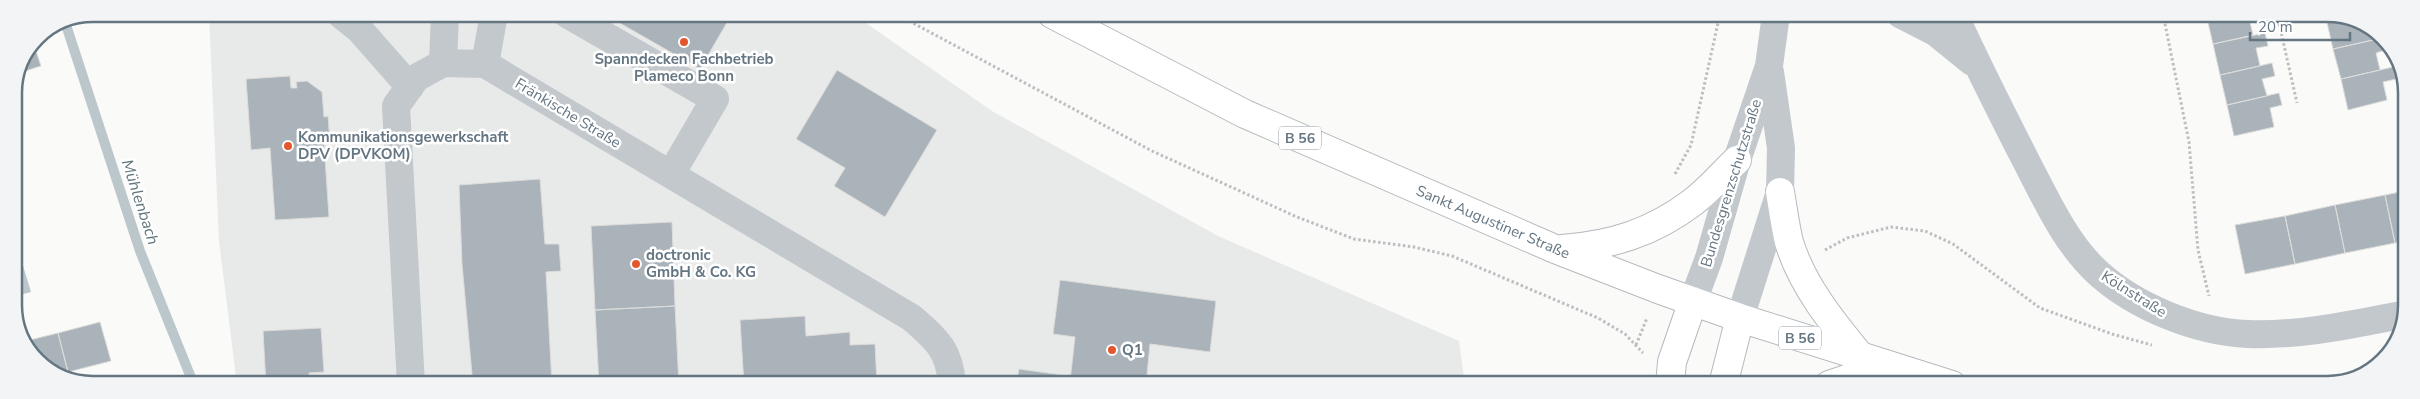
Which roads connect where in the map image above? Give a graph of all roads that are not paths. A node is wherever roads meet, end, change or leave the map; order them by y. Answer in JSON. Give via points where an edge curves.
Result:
{"nodes":[{"id":1,"x":350,"y":22,"type":"edge"},
{"id":2,"x":445,"y":22,"type":"edge"},
{"id":3,"x":493,"y":22,"type":"edge"},
{"id":4,"x":581,"y":22,"type":"edge"},
{"id":5,"x":1067,"y":22,"type":"edge"},
{"id":6,"x":1775,"y":22,"type":"edge"},
{"id":7,"x":1916,"y":22,"type":"edge"},
{"id":8,"x":1958,"y":22,"type":"edge"},
{"id":9,"x":443,"y":63,"type":"junction"},
{"id":10,"x":485,"y":64,"type":"junction"},
{"id":11,"x":1769,"y":66,"type":"junction"},
{"id":12,"x":1977,"y":66,"type":"junction"},
{"id":13,"x":410,"y":87,"type":"junction"},
{"id":14,"x":1737,"y":160,"type":"junction"},
{"id":15,"x":671,"y":174,"type":"junction"},
{"id":16,"x":1780,"y":192,"type":"junction"},
{"id":17,"x":1555,"y":249,"type":"junction"},
{"id":18,"x":1693,"y":301,"type":"junction"},
{"id":19,"x":2397,"y":316,"type":"edge"},
{"id":20,"x":1740,"y":318,"type":"junction"},
{"id":21,"x":1860,"y":356,"type":"junction"},
{"id":22,"x":1888,"y":365,"type":"junction"},
{"id":23,"x":411,"y":376,"type":"edge"},
{"id":24,"x":951,"y":376,"type":"edge"},
{"id":25,"x":1671,"y":376,"type":"edge"},
{"id":26,"x":1725,"y":376,"type":"edge"},
{"id":27,"x":1856,"y":376,"type":"edge"},
{"id":28,"x":1923,"y":376,"type":"edge"}],
"edges":[{"from":1,"to":13,"type":"street"},
{"from":2,"to":9,"type":"street"},
{"from":3,"to":10,"type":"street"},
{"from":4,"to":15,"type":"street","via":[[715,100]]},
{"from":5,"to":17,"type":"main road","name":"Sankt Augustiner Straße","number":"B 56","via":[[1245,114]]},
{"from":6,"to":11,"type":"street","name":"Bundesgrenzschutzstraße"},
{"from":7,"to":12,"type":"street","name":"Kölnstraße","via":[[1935,32]]},
{"from":8,"to":12,"type":"street","name":"Kölnstraße"},
{"from":9,"to":10,"type":"street","name":"Fränkische Straße"},
{"from":9,"to":13,"type":"street","via":[[416,78]]},
{"from":10,"to":15,"type":"street","name":"Fränkische Straße"},
{"from":11,"to":14,"type":"street","name":"Bundesgrenzschutzstraße"},
{"from":11,"to":16,"type":"street","name":"Bundesgrenzschutzstraße","via":[[1781,148]]},
{"from":12,"to":19,"type":"street","name":"Kölnstraße","via":[[2060,226],[2097,272],[2132,296],[2179,322],[2248,334],[2309,332]]},
{"from":13,"to":23,"type":"street","via":[[396,106]]},
{"from":14,"to":17,"type":"main road","via":[[1694,202],[1663,222],[1596,246]]},
{"from":14,"to":18,"type":"street","name":"Bundesgrenzschutzstraße"},
{"from":15,"to":24,"type":"street","name":"Fränkische Straße","via":[[912,318],[939,342]]},
{"from":16,"to":20,"type":"street","name":"Bundesgrenzschutzstraße"},
{"from":16,"to":21,"type":"main road","via":[[1789,242],[1799,266],[1814,295]]},
{"from":17,"to":18,"type":"main road","name":"Sankt Augustiner Straße","number":"B 56"},
{"from":18,"to":20,"type":"main road","name":"Sankt Augustiner Straße","number":"B 56"},
{"from":18,"to":25,"type":"main road","via":[[1676,347]]},
{"from":20,"to":21,"type":"main road","name":"Sankt Augustiner Straße","number":"B 56"},
{"from":20,"to":26,"type":"main road"},
{"from":21,"to":22,"type":"main road","name":"Sankt Augustiner Straße","number":"B 56"},
{"from":22,"to":27,"type":"main road"},
{"from":22,"to":28,"type":"main road","name":"Sankt Augustiner Straße","number":"B 56"}]}
